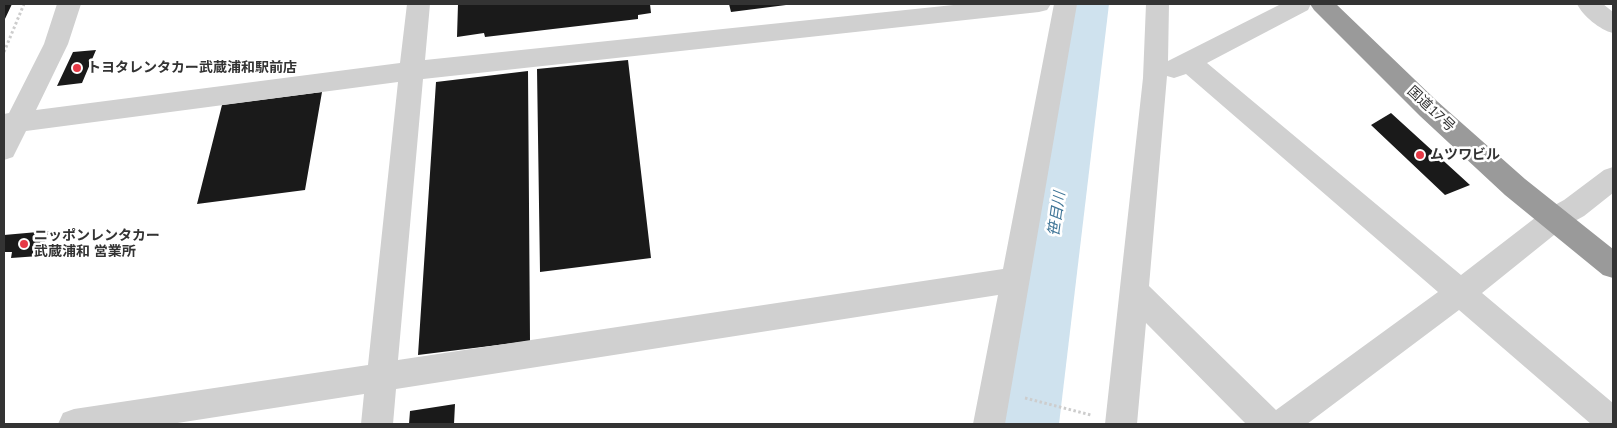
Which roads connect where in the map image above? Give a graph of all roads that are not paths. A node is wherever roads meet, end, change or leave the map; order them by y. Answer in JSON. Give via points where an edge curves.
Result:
{"nodes":[{"id":1,"x":69,"y":4,"type":"edge"},
{"id":2,"x":418,"y":4,"type":"edge"},
{"id":3,"x":1039,"y":4,"type":"edge"},
{"id":4,"x":1066,"y":4,"type":"edge"},
{"id":5,"x":1157,"y":4,"type":"edge"},
{"id":6,"x":1300,"y":4,"type":"edge"},
{"id":7,"x":1322,"y":4,"type":"edge"},
{"id":8,"x":1588,"y":4,"type":"edge"},
{"id":9,"x":1613,"y":25,"type":"edge"},
{"id":10,"x":1189,"y":62,"type":"junction"},
{"id":11,"x":412,"y":71,"type":"junction"},
{"id":12,"x":1155,"y":78,"type":"junction"},
{"id":13,"x":11,"y":123,"type":"edge"},
{"id":14,"x":4,"y":150,"type":"edge"},
{"id":15,"x":1613,"y":178,"type":"edge"},
{"id":16,"x":1554,"y":219,"type":"junction"},
{"id":17,"x":1613,"y":266,"type":"edge"},
{"id":18,"x":1016,"y":280,"type":"junction"},
{"id":19,"x":1134,"y":292,"type":"junction"},
{"id":20,"x":1460,"y":293,"type":"junction"},
{"id":21,"x":383,"y":378,"type":"junction"},
{"id":22,"x":1613,"y":423,"type":"edge"},
{"id":23,"x":74,"y":424,"type":"edge"},
{"id":24,"x":377,"y":424,"type":"edge"},
{"id":25,"x":989,"y":424,"type":"edge"},
{"id":26,"x":1121,"y":424,"type":"edge"},
{"id":27,"x":1268,"y":424,"type":"edge"},
{"id":28,"x":1282,"y":424,"type":"edge"}],
"edges":[{"from":1,"to":13,"type":"street","via":[[56,44]]},
{"from":2,"to":11,"type":"street"},
{"from":3,"to":11,"type":"street"},
{"from":4,"to":18,"type":"street"},
{"from":5,"to":12,"type":"street"},
{"from":6,"to":10,"type":"street"},
{"from":7,"to":16,"type":"highway","name":"国道17号","via":[[1429,109]]},
{"from":8,"to":9,"type":"street"},
{"from":10,"to":12,"type":"street"},
{"from":10,"to":20,"type":"street"},
{"from":11,"to":13,"type":"street"},
{"from":11,"to":21,"type":"street"},
{"from":12,"to":19,"type":"street"},
{"from":13,"to":14,"type":"street"},
{"from":15,"to":16,"type":"street"},
{"from":16,"to":17,"type":"highway","name":"国道17号"},
{"from":16,"to":20,"type":"street"},
{"from":18,"to":21,"type":"street"},
{"from":18,"to":25,"type":"street"},
{"from":19,"to":26,"type":"street"},
{"from":19,"to":27,"type":"street"},
{"from":20,"to":22,"type":"street"},
{"from":20,"to":28,"type":"street"},
{"from":21,"to":23,"type":"street"},
{"from":21,"to":24,"type":"street"}]}
